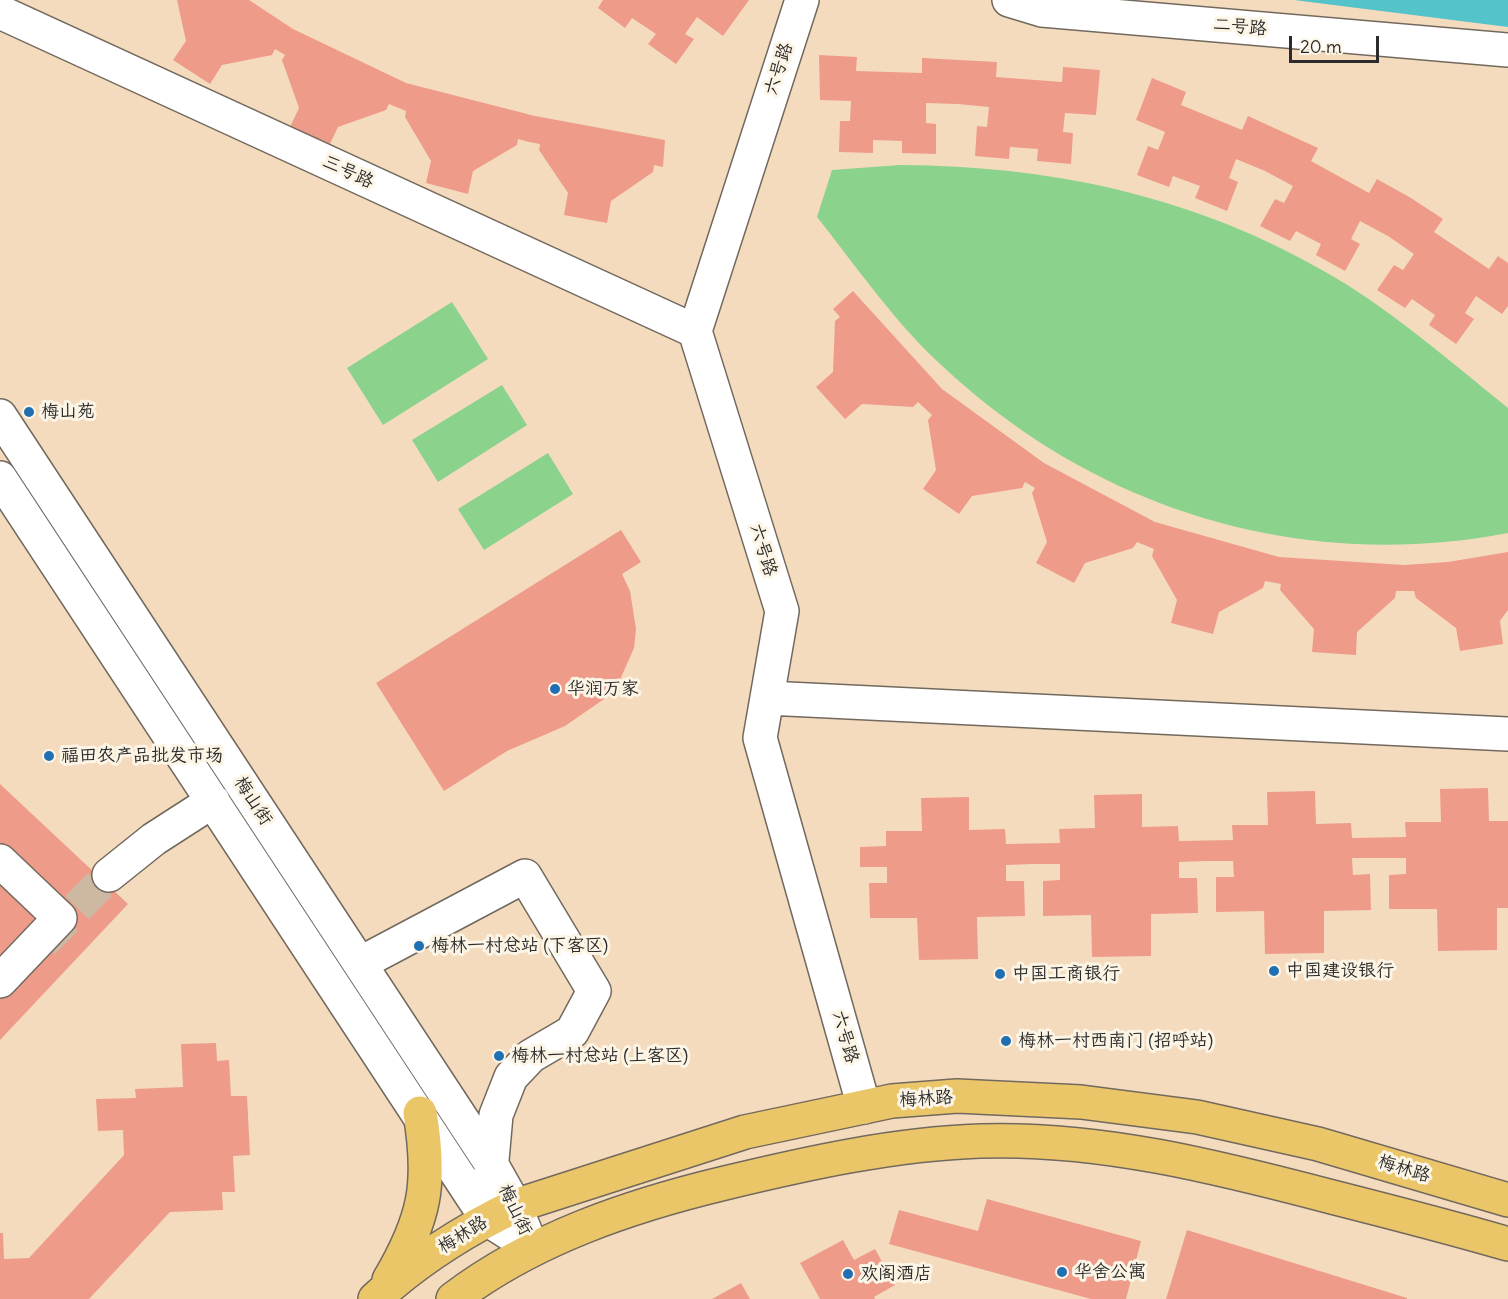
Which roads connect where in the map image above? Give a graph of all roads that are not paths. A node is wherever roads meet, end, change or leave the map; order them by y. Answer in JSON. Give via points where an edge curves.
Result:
{"nodes":[{"id":1,"x":802,"y":0,"type":"edge"},
{"id":2,"x":1009,"y":0,"type":"edge"},
{"id":3,"x":0,"y":12,"type":"edge"},
{"id":4,"x":1508,"y":50,"type":"edge"},
{"id":5,"x":695,"y":331,"type":"junction"},
{"id":6,"x":0,"y":416,"type":"edge"},
{"id":7,"x":0,"y":478,"type":"edge"},
{"id":8,"x":767,"y":699,"type":"junction"},
{"id":9,"x":1508,"y":735,"type":"edge"},
{"id":10,"x":213,"y":801,"type":"junction"},
{"id":11,"x":0,"y":861,"type":"edge"},
{"id":12,"x":109,"y":875,"type":"tunnel mouth"},
{"id":13,"x":361,"y":963,"type":"junction"},
{"id":14,"x":0,"y":981,"type":"edge"},
{"id":15,"x":864,"y":1107,"type":"junction"},
{"id":16,"x":420,"y":1113,"type":"junction"},
{"id":17,"x":492,"y":1165,"type":"junction"},
{"id":18,"x":1508,"y":1200,"type":"edge"},
{"id":19,"x":501,"y":1212,"type":"junction"},
{"id":20,"x":1474,"y":1234,"type":"junction"},
{"id":21,"x":1508,"y":1244,"type":"edge"},
{"id":22,"x":532,"y":1248,"type":"junction"},
{"id":23,"x":1508,"y":1249,"type":"edge"},
{"id":24,"x":378,"y":1296,"type":"edge"},
{"id":25,"x":453,"y":1299,"type":"edge"}],
"edges":[{"from":1,"to":5,"type":"street","name":"六号路"},
{"from":2,"to":4,"type":"street","name":"二号路","via":[[1042,10]]},
{"from":3,"to":5,"type":"street","name":"三号路"},
{"from":5,"to":8,"type":"street","name":"六号路","via":[[782,612]]},
{"from":6,"to":13,"type":"street","name":"梅山街"},
{"from":7,"to":10,"type":"street","name":"梅山街"},
{"from":8,"to":9,"type":"street"},
{"from":8,"to":15,"type":"street","name":"六号路","via":[[760,738]]},
{"from":10,"to":12,"type":"street","via":[[154,839]]},
{"from":10,"to":16,"type":"street","name":"梅山街"},
{"from":11,"to":14,"type":"street","via":[[60,918]]},
{"from":13,"to":17,"type":"street","name":"梅山街"},
{"from":13,"to":17,"type":"street","via":[[525,876],[594,992],[572,1032],[531,1056],[511,1077],[499,1103]]},
{"from":15,"to":18,"type":"main road","name":"梅林路","via":[[924,1098],[992,1096],[1160,1111],[1274,1132]]},
{"from":15,"to":19,"type":"main road","name":"梅林路","via":[[745,1132]]},
{"from":16,"to":19,"type":"street","name":"梅山街"},
{"from":16,"to":24,"type":"main road","via":[[426,1147],[423,1208],[408,1248]]},
{"from":17,"to":19,"type":"street","name":"梅山街"},
{"from":19,"to":22,"type":"street","name":"梅山街"},
{"from":19,"to":24,"type":"main road","name":"梅林路","via":[[431,1254]]},
{"from":20,"to":21,"type":"main road"},
{"from":20,"to":22,"type":"main road","via":[[1179,1160],[1074,1146],[981,1141],[898,1148],[733,1181],[639,1208]]},
{"from":20,"to":23,"type":"main road"},
{"from":22,"to":25,"type":"main road"}]}
